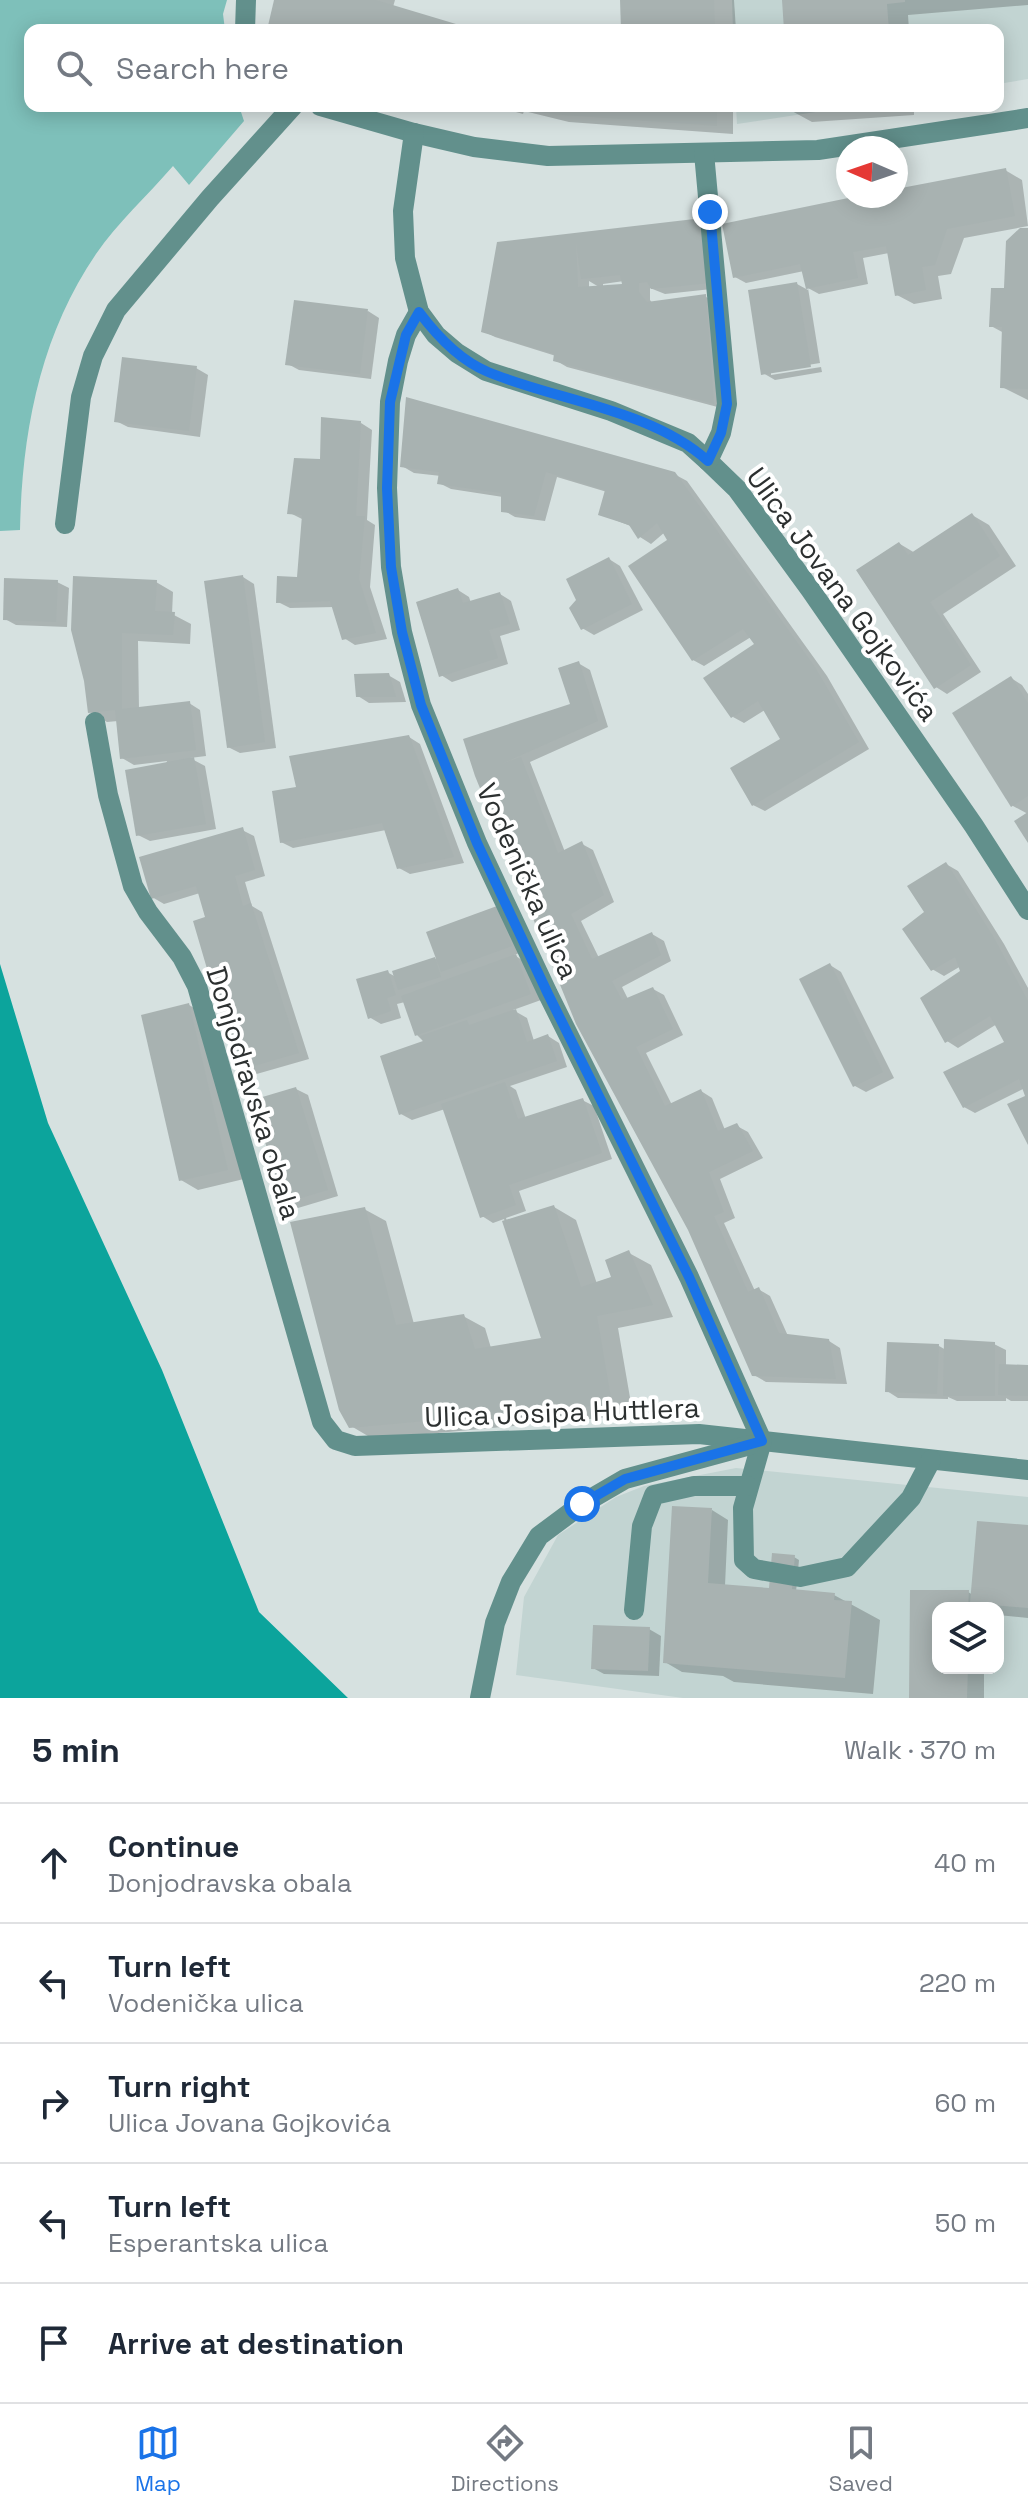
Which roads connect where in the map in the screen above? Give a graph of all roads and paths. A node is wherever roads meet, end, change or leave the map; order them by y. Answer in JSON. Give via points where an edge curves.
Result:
{"nodes":[{"id":1,"x":246,"y":0,"type":"edge"},
{"id":2,"x":245,"y":24,"type":"edge"},
{"id":3,"x":288,"y":112,"type":"edge"},
{"id":4,"x":341,"y":112,"type":"edge"},
{"id":5,"x":1028,"y":118,"type":"edge"},
{"id":6,"x":414,"y":133,"type":"junction"},
{"id":7,"x":704,"y":153,"type":"junction"},
{"id":8,"x":419,"y":312,"type":"junction"},
{"id":9,"x":708,"y":461,"type":"junction"},
{"id":10,"x":65,"y":524,"type":"dead end"},
{"id":11,"x":95,"y":722,"type":"dead end"},
{"id":12,"x":1028,"y":910,"type":"edge"},
{"id":13,"x":336,"y":1440,"type":"joint"},
{"id":14,"x":762,"y":1441,"type":"junction"},
{"id":15,"x":931,"y":1460,"type":"junction"},
{"id":16,"x":1028,"y":1470,"type":"edge"},
{"id":17,"x":748,"y":1486,"type":"junction"},
{"id":18,"x":634,"y":1610,"type":"dead end"},
{"id":19,"x":480,"y":1698,"type":"edge"}],
"edges":[{"from":1,"to":2,"type":"street"},
{"from":3,"to":10,"type":"street","via":[[116,310],[93,356],[81,397]]},
{"from":4,"to":6,"type":"street"},
{"from":5,"to":7,"type":"street","via":[[818,150]]},
{"from":6,"to":7,"type":"street","via":[[548,156]]},
{"from":6,"to":8,"type":"street","name":"Ulica Jovana Gojkovića","via":[[403,211],[405,258]]},
{"from":7,"to":9,"type":"street","via":[[727,404]]},
{"from":8,"to":9,"type":"street","name":"Ulica Jovana Gojkovića","via":[[436,335],[486,371],[611,411],[688,443]]},
{"from":8,"to":14,"type":"street","name":"Vodenička ulica","via":[[395,374],[387,488],[395,593],[421,705],[477,843],[689,1277]]},
{"from":9,"to":12,"type":"street","name":"Ulica Jovana Gojkovića","via":[[737,489],[810,589]]},
{"from":11,"to":13,"type":"street","name":"Donjodravska obala","via":[[133,886],[197,986],[322,1422]]},
{"from":13,"to":14,"type":"street","name":"Ulica Josipa Huttlera","via":[[355,1446],[699,1434]]},
{"from":14,"to":15,"type":"street","name":"Ulica Josipa Huttlera"},
{"from":14,"to":17,"type":"street"},
{"from":14,"to":19,"type":"street","via":[[625,1479],[539,1536],[511,1582],[495,1623]]},
{"from":15,"to":16,"type":"street","name":"Ulica Josipa Huttlera"},
{"from":15,"to":17,"type":"street","via":[[911,1498],[847,1567],[800,1577],[754,1569],[744,1560]]},
{"from":17,"to":18,"type":"street","via":[[694,1486],[654,1495],[642,1526]]}]}
